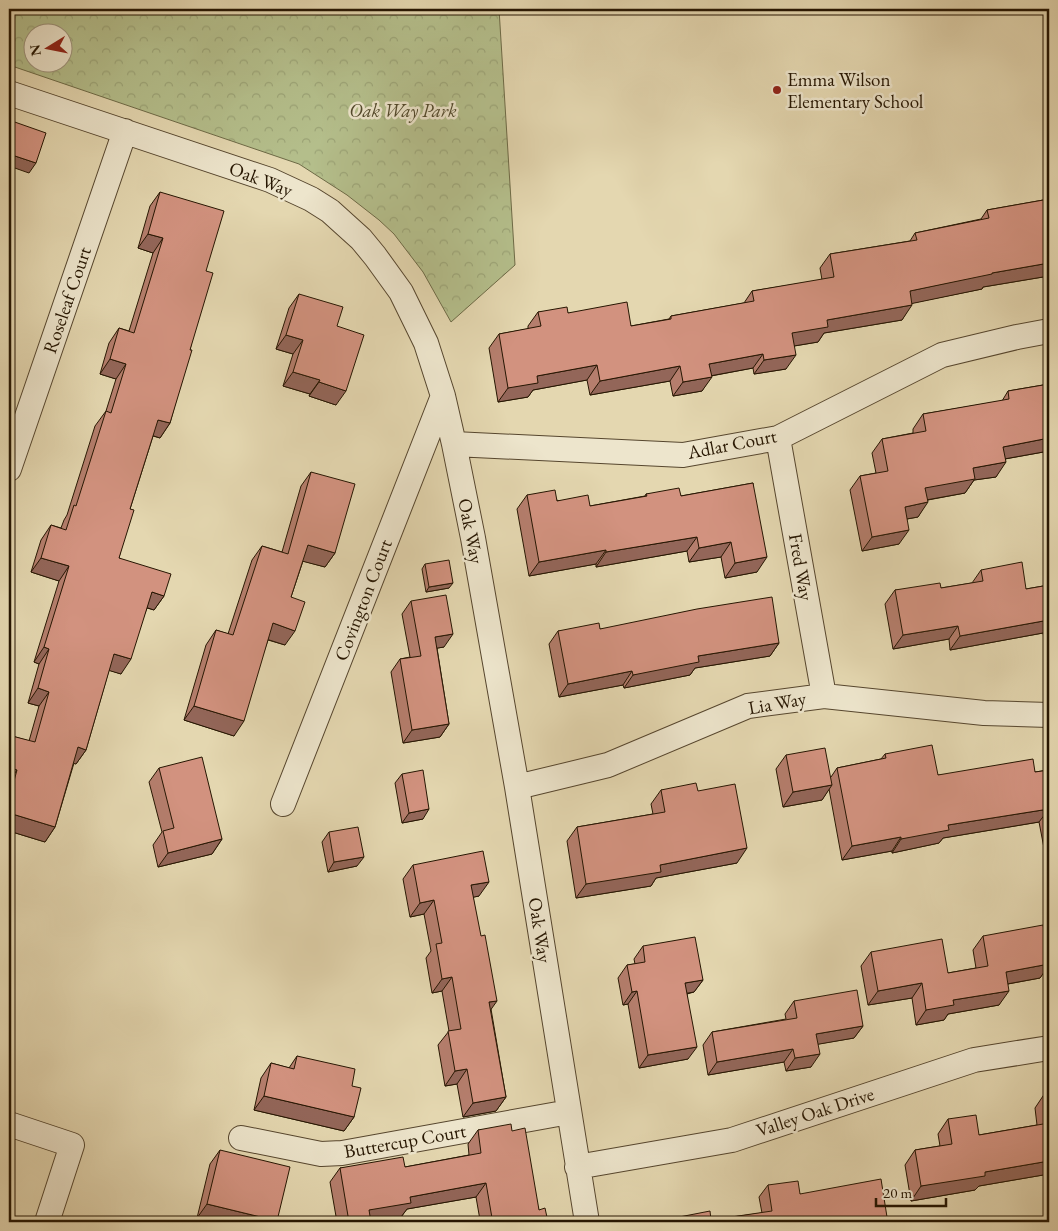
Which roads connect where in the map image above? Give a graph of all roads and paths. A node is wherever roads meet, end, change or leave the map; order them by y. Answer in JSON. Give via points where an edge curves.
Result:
{"nodes":[{"id":1,"x":9,"y":93,"type":"edge"},
{"id":2,"x":125,"y":132,"type":"junction"},
{"id":3,"x":1049,"y":330,"type":"edge"},
{"id":4,"x":443,"y":396,"type":"junction"},
{"id":5,"x":778,"y":438,"type":"junction"},
{"id":6,"x":454,"y":444,"type":"junction"},
{"id":7,"x":9,"y":469,"type":"edge"},
{"id":8,"x":824,"y":696,"type":"junction"},
{"id":9,"x":1049,"y":714,"type":"edge"},
{"id":10,"x":517,"y":787,"type":"junction"},
{"id":11,"x":283,"y":804,"type":"dead end"},
{"id":12,"x":1049,"y":1048,"type":"edge"},
{"id":13,"x":569,"y":1112,"type":"junction"},
{"id":14,"x":9,"y":1124,"type":"edge"},
{"id":15,"x":241,"y":1138,"type":"dead end"},
{"id":16,"x":577,"y":1167,"type":"junction"},
{"id":17,"x":47,"y":1222,"type":"edge"},
{"id":18,"x":586,"y":1222,"type":"edge"}],
"edges":[{"from":1,"to":2,"type":"street","name":"Oak Way"},
{"from":2,"to":4,"type":"street","name":"Oak Way","via":[[270,180],[336,215],[361,239],[401,292],[426,343]]},
{"from":2,"to":7,"type":"street","name":"Roseleaf Court"},
{"from":3,"to":5,"type":"street","name":"Adlar Court","via":[[942,355]]},
{"from":4,"to":6,"type":"street","name":"Oak Way"},
{"from":4,"to":11,"type":"street","name":"Covington Court"},
{"from":5,"to":6,"type":"street","name":"Adlar Court","via":[[683,455]]},
{"from":5,"to":8,"type":"street","name":"Fred Way"},
{"from":6,"to":10,"type":"street","name":"Oak Way"},
{"from":8,"to":9,"type":"street","name":"Lia Way","via":[[984,713]]},
{"from":8,"to":10,"type":"street","name":"Lia Way","via":[[748,706],[608,765]]},
{"from":10,"to":13,"type":"street","name":"Oak Way"},
{"from":12,"to":16,"type":"street","name":"Valley Oak Drive","via":[[974,1060],[732,1140]]},
{"from":13,"to":15,"type":"street","name":"Buttercup Court","via":[[342,1153],[321,1154]]},
{"from":13,"to":16,"type":"street","name":"Oak Way"},
{"from":14,"to":17,"type":"street","via":[[72,1145]]},
{"from":16,"to":18,"type":"street","name":"Oak Way"}]}
